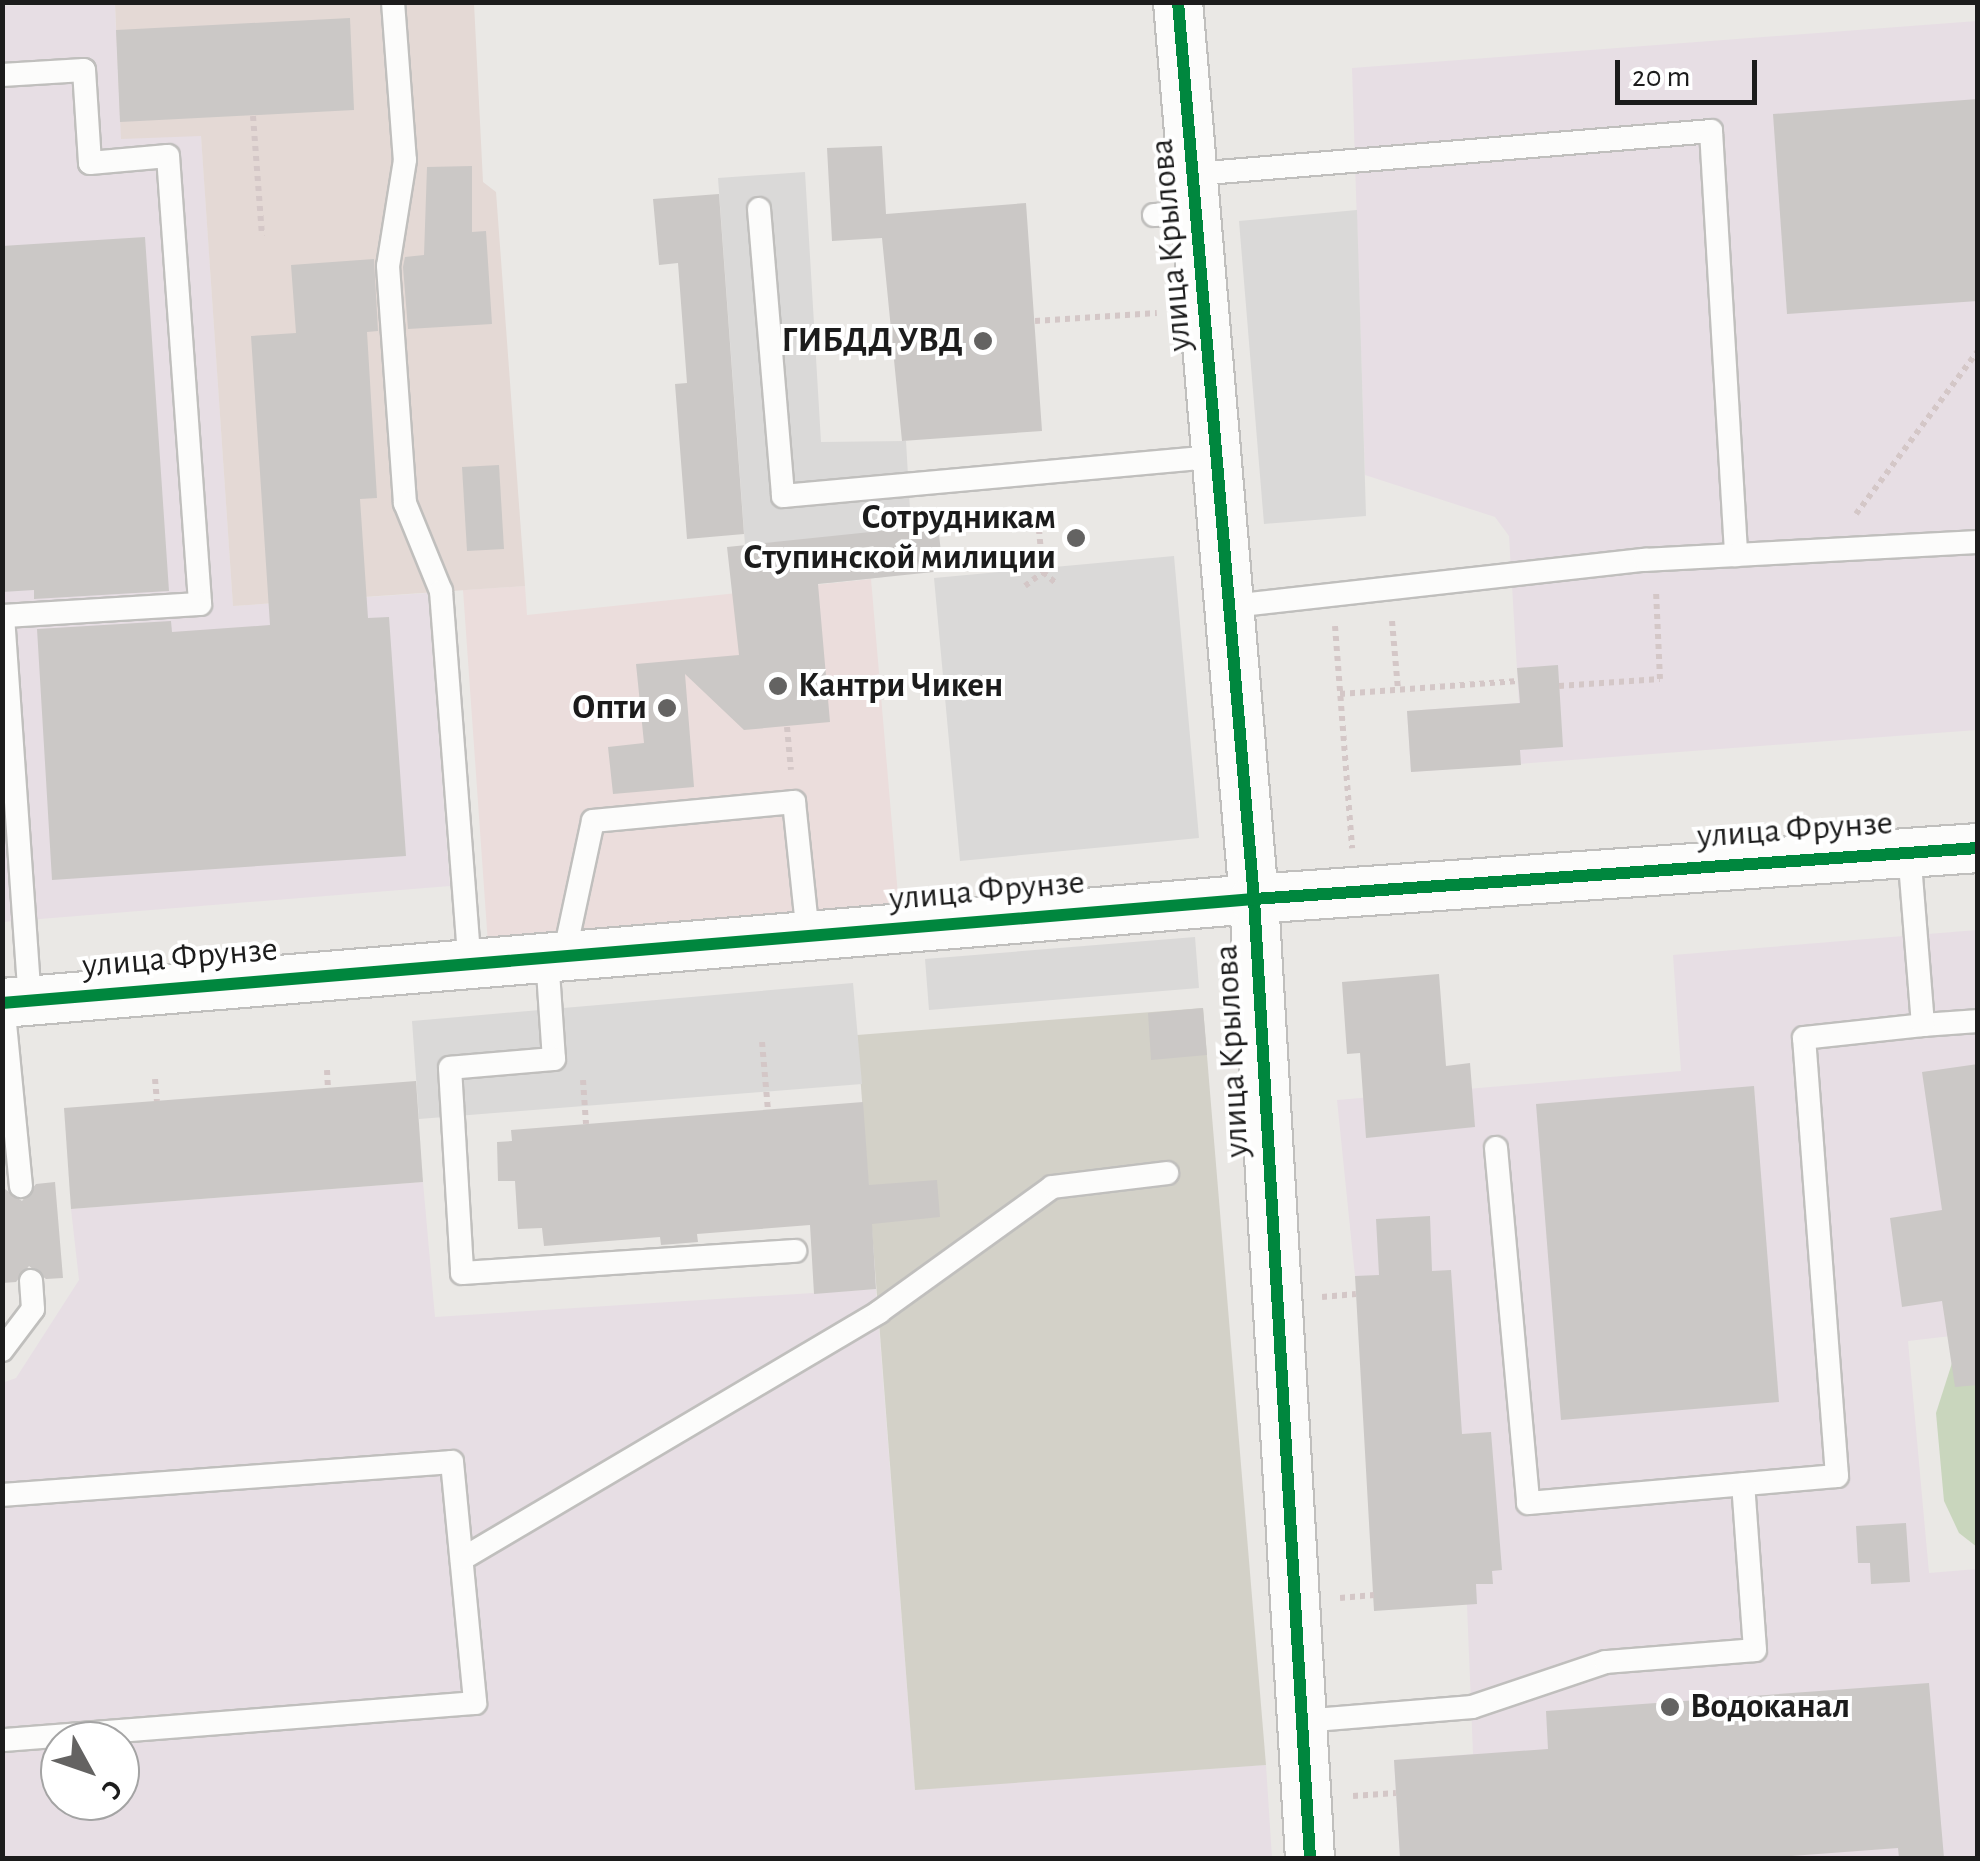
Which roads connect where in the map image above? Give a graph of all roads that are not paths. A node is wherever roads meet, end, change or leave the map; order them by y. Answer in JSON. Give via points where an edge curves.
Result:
{"nodes":[{"id":1,"x":394,"y":2,"type":"edge"},
{"id":2,"x":1178,"y":2,"type":"edge"},
{"id":3,"x":2,"y":76,"type":"edge"},
{"id":4,"x":1182,"y":201,"type":"junction"},
{"id":5,"x":759,"y":209,"type":"dead end"},
{"id":6,"x":1221,"y":456,"type":"junction"},
{"id":7,"x":1978,"y":542,"type":"edge"},
{"id":8,"x":1736,"y":555,"type":"junction"},
{"id":9,"x":1232,"y":606,"type":"junction"},
{"id":10,"x":6,"y":723,"type":"edge"},
{"id":11,"x":1978,"y":848,"type":"edge"},
{"id":12,"x":1908,"y":852,"type":"junction"},
{"id":13,"x":1254,"y":898,"type":"junction"},
{"id":14,"x":808,"y":936,"type":"junction"},
{"id":15,"x":556,"y":956,"type":"junction"},
{"id":16,"x":470,"y":964,"type":"junction"},
{"id":17,"x":12,"y":1002,"type":"edge"},
{"id":18,"x":1978,"y":1021,"type":"edge"},
{"id":19,"x":1923,"y":1025,"type":"junction"},
{"id":20,"x":9,"y":1130,"type":"edge"},
{"id":21,"x":1496,"y":1148,"type":"dead end"},
{"id":22,"x":1167,"y":1172,"type":"dead end"},
{"id":23,"x":20,"y":1186,"type":"dead end"},
{"id":24,"x":795,"y":1251,"type":"dead end"},
{"id":25,"x":31,"y":1281,"type":"dead end"},
{"id":26,"x":2,"y":1350,"type":"edge"},
{"id":27,"x":1743,"y":1484,"type":"junction"},
{"id":28,"x":2,"y":1496,"type":"edge"},
{"id":29,"x":462,"y":1558,"type":"junction"},
{"id":30,"x":1302,"y":1722,"type":"junction"},
{"id":31,"x":2,"y":1740,"type":"edge"},
{"id":32,"x":1310,"y":1858,"type":"edge"}],
"edges":[{"from":1,"to":16,"type":"lane","via":[[404,160],[388,266],[406,503],[442,592]]},
{"from":2,"to":4,"type":"street","name":"улица Крылова"},
{"from":3,"to":10,"type":"lane","via":[[84,70],[90,162],[168,156],[200,604],[3,616]]},
{"from":4,"to":6,"type":"street","name":"улица Крылова","via":[[1208,309]]},
{"from":4,"to":8,"type":"lane","via":[[1711,132]]},
{"from":5,"to":6,"type":"lane","via":[[783,496]]},
{"from":6,"to":9,"type":"street","name":"улица Крылова"},
{"from":7,"to":8,"type":"lane"},
{"from":8,"to":9,"type":"lane"},
{"from":9,"to":13,"type":"street","name":"улица Крылова"},
{"from":10,"to":17,"type":"lane"},
{"from":11,"to":12,"type":"street","name":"улица Фрунзе"},
{"from":12,"to":13,"type":"street","name":"улица Фрунзе"},
{"from":12,"to":19,"type":"lane"},
{"from":13,"to":14,"type":"street","name":"улица Фрунзе"},
{"from":13,"to":30,"type":"street","name":"улица Крылова"},
{"from":14,"to":15,"type":"street","name":"улица Фрунзе"},
{"from":14,"to":15,"type":"lane","via":[[794,802],[593,820]]},
{"from":15,"to":16,"type":"street","name":"улица Фрунзе"},
{"from":15,"to":24,"type":"lane","via":[[554,1059],[450,1068],[462,1273]]},
{"from":16,"to":17,"type":"street","name":"улица Фрунзе"},
{"from":17,"to":20,"type":"lane"},
{"from":18,"to":19,"type":"lane"},
{"from":19,"to":27,"type":"lane","via":[[1804,1038],[1837,1476]]},
{"from":20,"to":23,"type":"lane"},
{"from":21,"to":27,"type":"lane","via":[[1528,1503]]},
{"from":22,"to":29,"type":"lane","via":[[1052,1187],[878,1312]]},
{"from":25,"to":26,"type":"lane","via":[[33,1308]]},
{"from":27,"to":30,"type":"lane","via":[[1755,1650],[1606,1662],[1472,1706]]},
{"from":28,"to":29,"type":"lane","via":[[452,1462]]},
{"from":29,"to":31,"type":"lane","via":[[475,1703]]},
{"from":30,"to":32,"type":"street","name":"улица Крылова"}]}
